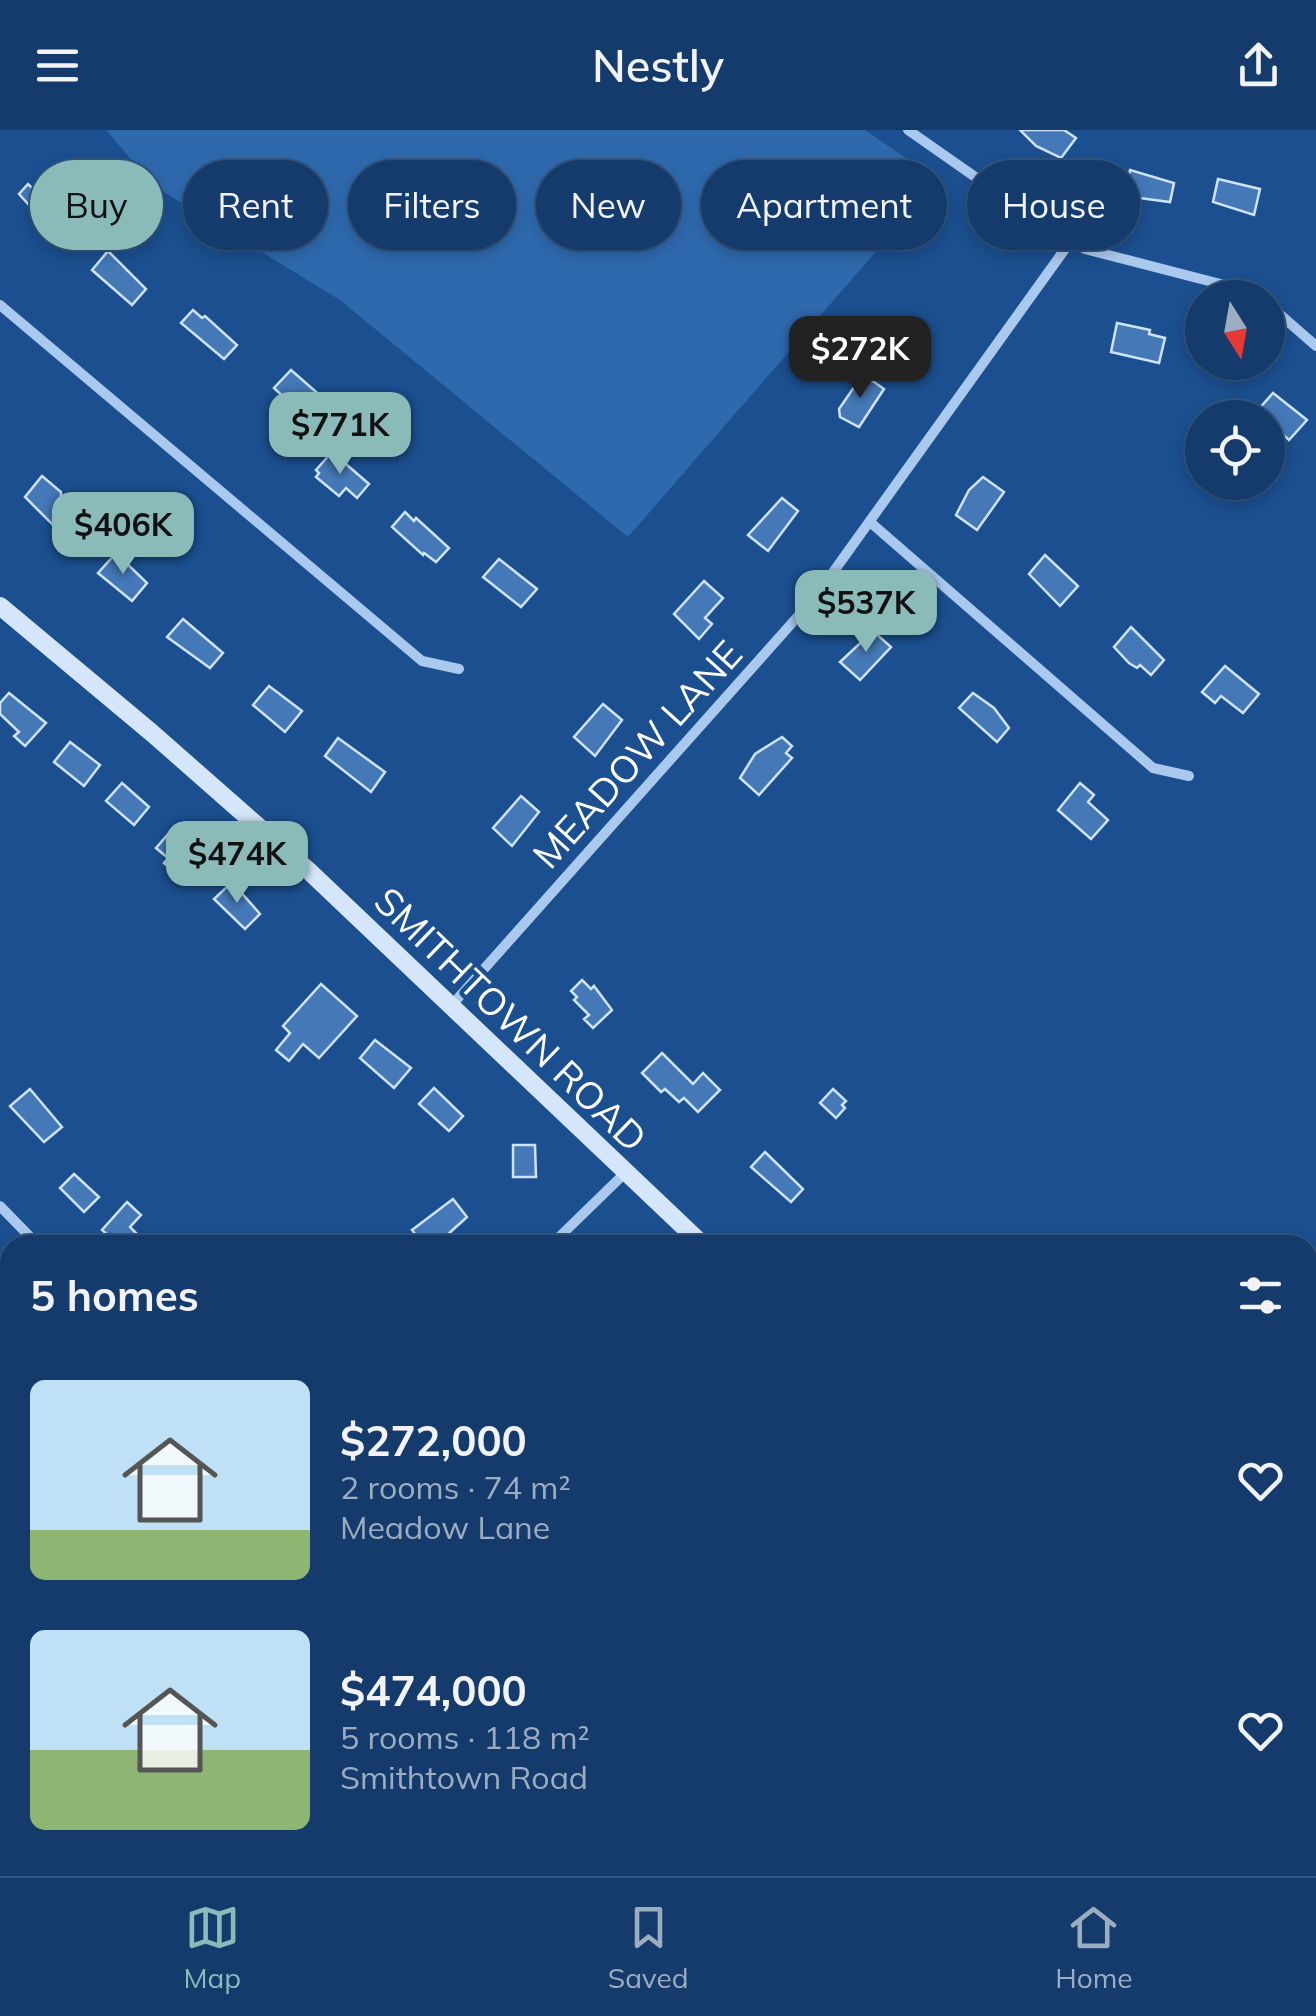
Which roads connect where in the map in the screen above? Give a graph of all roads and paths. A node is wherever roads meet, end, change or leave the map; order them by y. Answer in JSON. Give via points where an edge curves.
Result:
{"nodes":[{"id":1,"x":908,"y":130,"type":"edge"},
{"id":2,"x":967,"y":171,"type":"edge"},
{"id":3,"x":1064,"y":250,"type":"edge"},
{"id":4,"x":1090,"y":250,"type":"edge"},
{"id":5,"x":1203,"y":280,"type":"edge"},
{"id":6,"x":0,"y":305,"type":"edge"},
{"id":7,"x":1285,"y":319,"type":"edge"},
{"id":8,"x":1316,"y":346,"type":"edge"},
{"id":9,"x":870,"y":522,"type":"junction"},
{"id":10,"x":0,"y":606,"type":"edge"},
{"id":11,"x":459,"y":669,"type":"dead end"},
{"id":12,"x":1188,"y":776,"type":"dead end"},
{"id":13,"x":450,"y":1006,"type":"junction"},
{"id":14,"x":626,"y":1173,"type":"junction"},
{"id":15,"x":0,"y":1206,"type":"edge"},
{"id":16,"x":28,"y":1235,"type":"edge"},
{"id":17,"x":561,"y":1235,"type":"edge"},
{"id":18,"x":692,"y":1235,"type":"edge"}],
"edges":[{"from":1,"to":2,"type":"street"},
{"from":3,"to":9,"type":"street","name":"MEADOW LANE"},
{"from":4,"to":5,"type":"street"},
{"from":6,"to":11,"type":"street","via":[[422,661]]},
{"from":7,"to":8,"type":"street"},
{"from":9,"to":12,"type":"street","via":[[1153,768]]},
{"from":9,"to":13,"type":"street","name":"MEADOW LANE","via":[[794,622]]},
{"from":10,"to":13,"type":"street","name":"SMITHTOWN ROAD","via":[[310,872]]},
{"from":13,"to":14,"type":"street","name":"SMITHTOWN ROAD"},
{"from":14,"to":17,"type":"street"},
{"from":14,"to":18,"type":"street","name":"SMITHTOWN ROAD"},
{"from":15,"to":16,"type":"street"}]}
